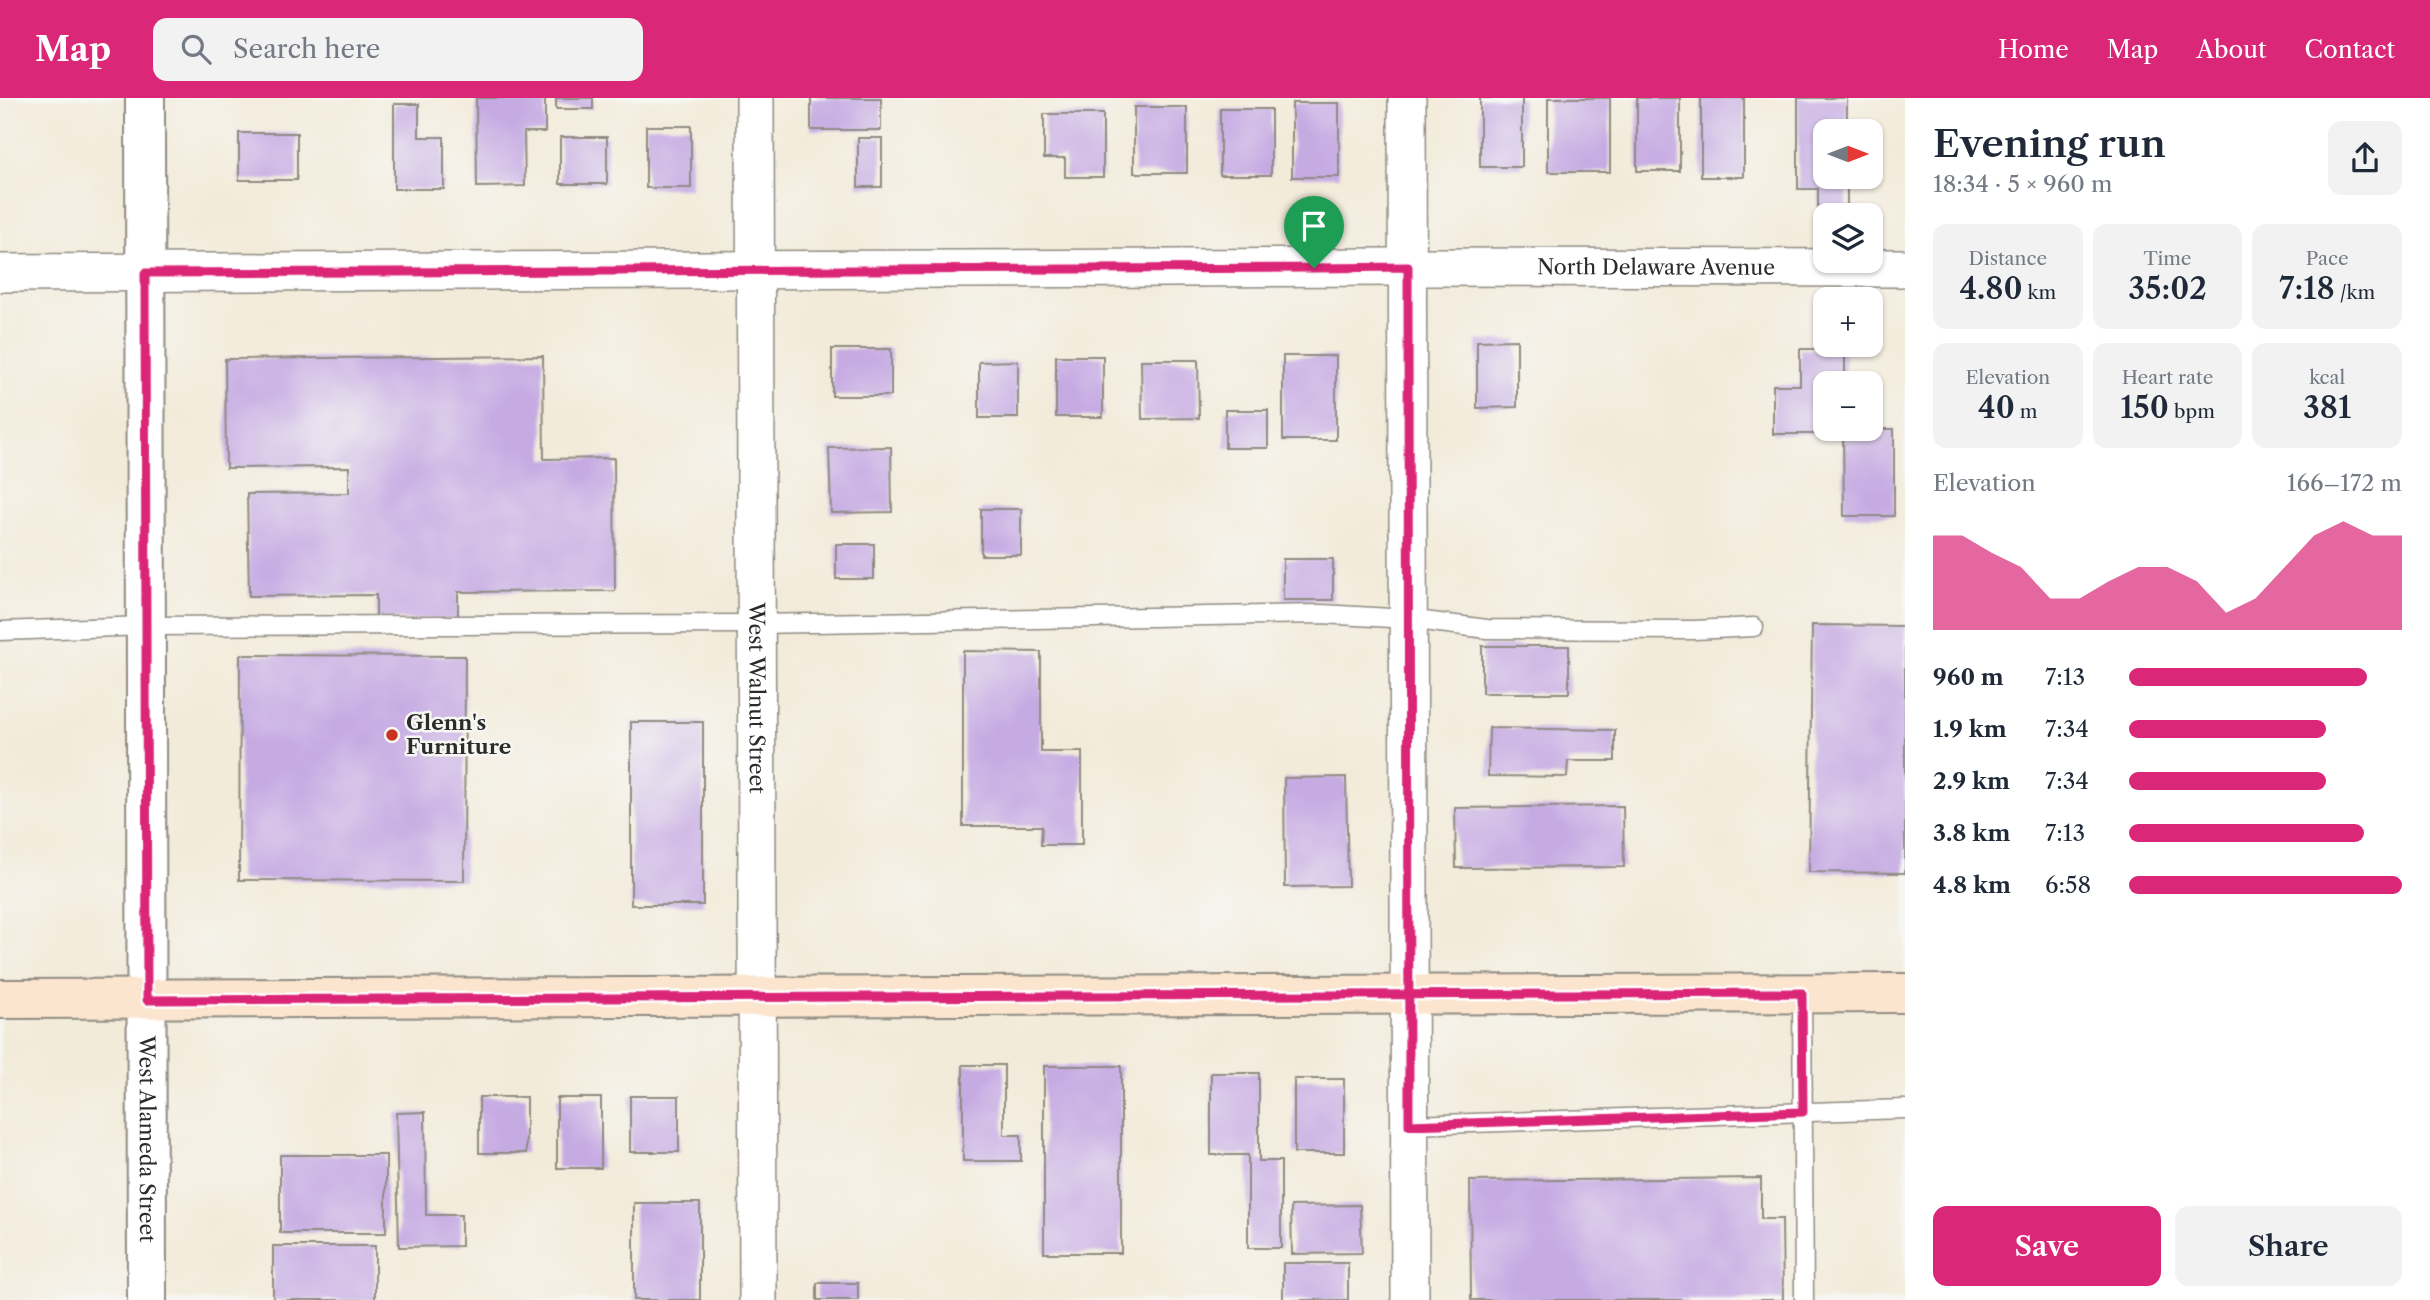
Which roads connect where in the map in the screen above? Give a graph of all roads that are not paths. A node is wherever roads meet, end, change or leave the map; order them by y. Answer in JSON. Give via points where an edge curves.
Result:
{"nodes":[{"id":1,"x":145,"y":98,"type":"edge"},
{"id":2,"x":755,"y":98,"type":"edge"},
{"id":3,"x":1407,"y":98,"type":"edge"},
{"id":4,"x":1408,"y":267,"type":"junction"},
{"id":5,"x":1905,"y":268,"type":"edge"},
{"id":6,"x":756,"y":271,"type":"junction"},
{"id":7,"x":145,"y":273,"type":"junction"},
{"id":8,"x":0,"y":274,"type":"edge"},
{"id":9,"x":1408,"y":619,"type":"junction"},
{"id":10,"x":756,"y":624,"type":"junction"},
{"id":11,"x":146,"y":626,"type":"junction"},
{"id":12,"x":1754,"y":627,"type":"dead end"},
{"id":13,"x":0,"y":631,"type":"edge"},
{"id":14,"x":1802,"y":993,"type":"junction"},
{"id":15,"x":1905,"y":993,"type":"edge"},
{"id":16,"x":1409,"y":994,"type":"junction"},
{"id":17,"x":757,"y":997,"type":"junction"},
{"id":18,"x":0,"y":999,"type":"edge"},
{"id":19,"x":147,"y":1000,"type":"junction"},
{"id":20,"x":1905,"y":1110,"type":"edge"},
{"id":21,"x":1803,"y":1112,"type":"junction"},
{"id":22,"x":1409,"y":1125,"type":"junction"},
{"id":23,"x":147,"y":1300,"type":"edge"},
{"id":24,"x":758,"y":1300,"type":"edge"},
{"id":25,"x":1410,"y":1300,"type":"edge"},
{"id":26,"x":1804,"y":1300,"type":"edge"}],
"edges":[{"from":1,"to":7,"type":"street","name":"West Alameda Street"},
{"from":2,"to":6,"type":"street","name":"West Walnut Street"},
{"from":3,"to":4,"type":"street"},
{"from":4,"to":5,"type":"street","name":"North Delaware Avenue"},
{"from":4,"to":6,"type":"street","name":"North Delaware Avenue"},
{"from":4,"to":9,"type":"street"},
{"from":6,"to":7,"type":"street","name":"North Delaware Avenue"},
{"from":6,"to":10,"type":"street","name":"West Walnut Street"},
{"from":7,"to":8,"type":"street","name":"North Delaware Avenue"},
{"from":7,"to":11,"type":"street","name":"West Alameda Street"},
{"from":9,"to":10,"type":"lane","via":[[1322,614]]},
{"from":9,"to":12,"type":"lane","via":[[1487,629]]},
{"from":9,"to":16,"type":"street"},
{"from":10,"to":11,"type":"lane"},
{"from":10,"to":17,"type":"street","name":"West Walnut Street"},
{"from":11,"to":13,"type":"lane"},
{"from":11,"to":19,"type":"street","name":"West Alameda Street"},
{"from":14,"to":15,"type":"main road"},
{"from":14,"to":16,"type":"main road"},
{"from":14,"to":21,"type":"lane"},
{"from":16,"to":17,"type":"main road"},
{"from":16,"to":22,"type":"street"},
{"from":17,"to":19,"type":"main road"},
{"from":17,"to":24,"type":"street","name":"West Walnut Street"},
{"from":18,"to":19,"type":"main road"},
{"from":19,"to":23,"type":"street","name":"West Alameda Street"},
{"from":20,"to":21,"type":"lane"},
{"from":21,"to":22,"type":"lane"},
{"from":21,"to":26,"type":"lane"},
{"from":22,"to":25,"type":"street"}]}
